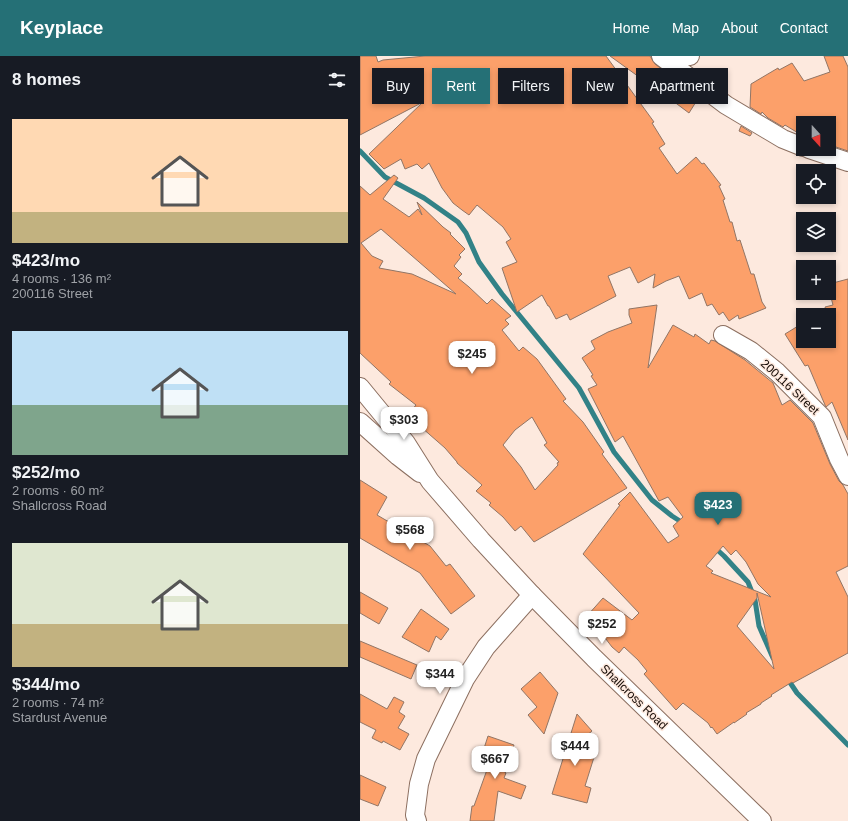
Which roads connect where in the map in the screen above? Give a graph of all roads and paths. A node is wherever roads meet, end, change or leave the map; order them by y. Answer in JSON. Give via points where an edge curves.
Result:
{"nodes":[{"id":1,"x":690,"y":56,"type":"edge"},
{"id":2,"x":662,"y":57,"type":"edge"},
{"id":3,"x":796,"y":144,"type":"edge"},
{"id":4,"x":830,"y":156,"type":"edge"},
{"id":5,"x":848,"y":162,"type":"edge"},
{"id":6,"x":723,"y":335,"type":"dead end"},
{"id":7,"x":360,"y":387,"type":"edge"},
{"id":8,"x":360,"y":422,"type":"edge"},
{"id":9,"x":848,"y":476,"type":"edge"},
{"id":10,"x":430,"y":481,"type":"junction"},
{"id":11,"x":532,"y":595,"type":"junction"},
{"id":12,"x":417,"y":821,"type":"edge"},
{"id":13,"x":762,"y":821,"type":"edge"}],
"edges":[{"from":1,"to":2,"type":"street"},
{"from":2,"to":3,"type":"street","via":[[726,105]]},
{"from":4,"to":5,"type":"street"},
{"from":6,"to":9,"type":"street","name":"200116 Street","via":[[777,372],[822,418]]},
{"from":7,"to":10,"type":"street","name":"Shallcross Road","via":[[406,443]]},
{"from":8,"to":10,"type":"street","name":"Shallcross Road"},
{"from":10,"to":11,"type":"street","name":"Shallcross Road"},
{"from":11,"to":12,"type":"street","via":[[486,647],[465,679],[426,759],[419,784]]},
{"from":11,"to":13,"type":"street","name":"Shallcross Road"}]}
